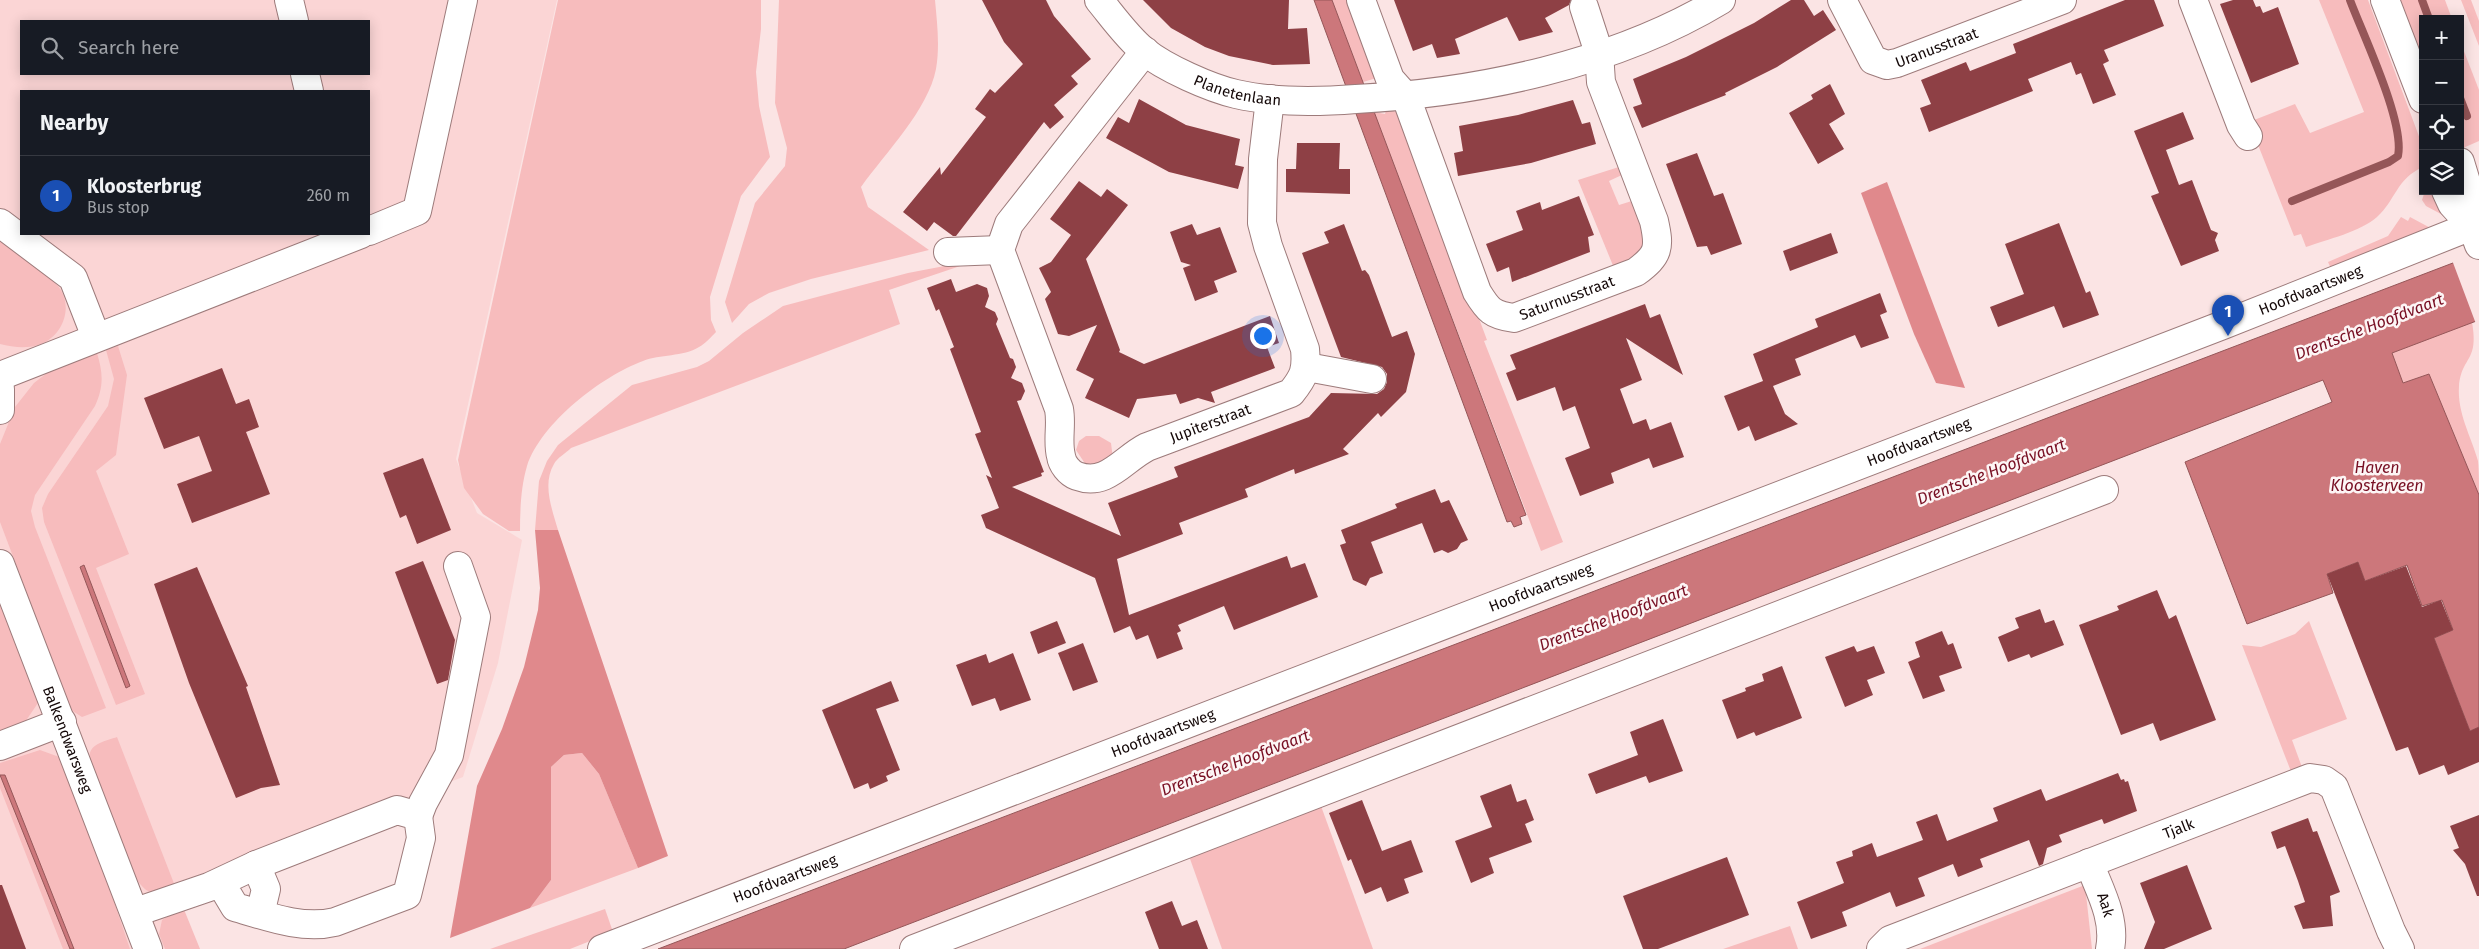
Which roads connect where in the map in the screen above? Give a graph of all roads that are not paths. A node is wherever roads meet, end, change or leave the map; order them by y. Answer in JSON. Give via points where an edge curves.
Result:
{"nodes":[{"id":1,"x":289,"y":0,"type":"edge"},
{"id":2,"x":463,"y":0,"type":"edge"},
{"id":3,"x":1099,"y":0,"type":"edge"},
{"id":4,"x":1361,"y":0,"type":"edge"},
{"id":5,"x":1721,"y":0,"type":"edge"},
{"id":6,"x":1842,"y":0,"type":"edge"},
{"id":7,"x":2062,"y":0,"type":"edge"},
{"id":8,"x":2193,"y":0,"type":"edge"},
{"id":9,"x":2385,"y":0,"type":"edge"},
{"id":10,"x":1584,"y":7,"type":"dead end"},
{"id":11,"x":294,"y":20,"type":"edge"},
{"id":12,"x":1144,"y":51,"type":"junction"},
{"id":13,"x":1599,"y":53,"type":"junction"},
{"id":14,"x":305,"y":75,"type":"edge"},
{"id":15,"x":2419,"y":89,"type":"edge"},
{"id":16,"x":309,"y":90,"type":"edge"},
{"id":17,"x":1393,"y":98,"type":"junction"},
{"id":18,"x":1270,"y":99,"type":"junction"},
{"id":19,"x":2248,"y":136,"type":"dead end"},
{"id":20,"x":2464,"y":175,"type":"edge"},
{"id":21,"x":2448,"y":195,"type":"edge"},
{"id":22,"x":0,"y":223,"type":"edge"},
{"id":23,"x":370,"y":231,"type":"edge"},
{"id":24,"x":2477,"y":231,"type":"edge"},
{"id":25,"x":356,"y":235,"type":"edge"},
{"id":26,"x":319,"y":243,"type":"edge"},
{"id":27,"x":1000,"y":250,"type":"junction"},
{"id":28,"x":948,"y":252,"type":"dead end"},
{"id":29,"x":96,"y":337,"type":"junction"},
{"id":30,"x":1307,"y":367,"type":"junction"},
{"id":31,"x":0,"y":376,"type":"edge"},
{"id":32,"x":1372,"y":379,"type":"dead end"},
{"id":33,"x":0,"y":389,"type":"edge"},
{"id":34,"x":0,"y":410,"type":"edge"},
{"id":35,"x":2104,"y":490,"type":"dead end"},
{"id":36,"x":0,"y":564,"type":"edge"},
{"id":37,"x":458,"y":566,"type":"dead end"},
{"id":38,"x":62,"y":722,"type":"junction"},
{"id":39,"x":0,"y":746,"type":"edge"},
{"id":40,"x":418,"y":816,"type":"junction"},
{"id":41,"x":2089,"y":863,"type":"junction"},
{"id":42,"x":256,"y":865,"type":"junction"},
{"id":43,"x":220,"y":882,"type":"junction"},
{"id":44,"x":136,"y":912,"type":"junction"},
{"id":45,"x":260,"y":914,"type":"junction"},
{"id":46,"x":2392,"y":943,"type":"edge"},
{"id":47,"x":148,"y":949,"type":"edge"},
{"id":48,"x":602,"y":949,"type":"edge"},
{"id":49,"x":914,"y":949,"type":"edge"},
{"id":50,"x":1881,"y":949,"type":"edge"},
{"id":51,"x":2110,"y":949,"type":"edge"}],
"edges":[{"from":1,"to":11,"type":"street"},
{"from":2,"to":23,"type":"street","via":[[417,211]]},
{"from":3,"to":12,"type":"street","name":"Planetenlaan"},
{"from":4,"to":17,"type":"street","via":[[1390,79]]},
{"from":5,"to":13,"type":"street","name":"Planetenlaan","via":[[1643,38]]},
{"from":6,"to":7,"type":"street","name":"Uranusstraat","via":[[1873,60],[1887,65]]},
{"from":8,"to":19,"type":"street","via":[[2241,126]]},
{"from":9,"to":15,"type":"street"},
{"from":10,"to":13,"type":"street"},
{"from":12,"to":18,"type":"street","name":"Planetenlaan","via":[[1177,70],[1235,94]]},
{"from":12,"to":27,"type":"street","via":[[1014,217]]},
{"from":13,"to":17,"type":"street","name":"Planetenlaan","via":[[1501,82]]},
{"from":13,"to":17,"type":"street","name":"Saturnusstraat","via":[[1601,82],[1654,220],[1657,252],[1636,272],[1514,318],[1500,316],[1488,309],[1477,292]]},
{"from":14,"to":16,"type":"street"},
{"from":17,"to":18,"type":"street","name":"Planetenlaan"},
{"from":18,"to":30,"type":"street","via":[[1263,159],[1262,223],[1305,349]]},
{"from":20,"to":24,"type":"street"},
{"from":21,"to":24,"type":"street"},
{"from":22,"to":29,"type":"street","via":[[73,278]]},
{"from":24,"to":48,"type":"street","name":"Hoofdvaartsweg","via":[[2333,280],[2224,325]]},
{"from":25,"to":26,"type":"street"},
{"from":26,"to":29,"type":"street"},
{"from":27,"to":28,"type":"street"},
{"from":27,"to":30,"type":"street","name":"Jupiterstraat","via":[[1059,409],[1060,456],[1066,468],[1087,480],[1115,471],[1147,447],[1291,393]]},
{"from":29,"to":31,"type":"street"},
{"from":30,"to":32,"type":"street"},
{"from":33,"to":34,"type":"street"},
{"from":35,"to":49,"type":"street"},
{"from":36,"to":38,"type":"street","name":"Balkendwarsweg"},
{"from":37,"to":40,"type":"street","via":[[476,617],[449,755]]},
{"from":38,"to":39,"type":"street"},
{"from":38,"to":44,"type":"street","name":"Balkendwarsweg"},
{"from":40,"to":42,"type":"street","via":[[397,810]]},
{"from":40,"to":45,"type":"street","via":[[421,838],[406,895],[323,925],[297,923]]},
{"from":41,"to":46,"type":"street","name":"Tjalk","via":[[2288,785],[2310,778],[2324,780],[2334,787]]},
{"from":41,"to":50,"type":"street","name":"Tjalk","via":[[1890,940]]},
{"from":41,"to":51,"type":"street","name":"Aak","via":[[2110,917],[2113,934]]},
{"from":42,"to":43,"type":"street"},
{"from":42,"to":45,"type":"street","via":[[266,889]]},
{"from":43,"to":44,"type":"street"},
{"from":43,"to":45,"type":"street","via":[[235,906]]},
{"from":44,"to":47,"type":"street","name":"Balkendwarsweg"}]}
